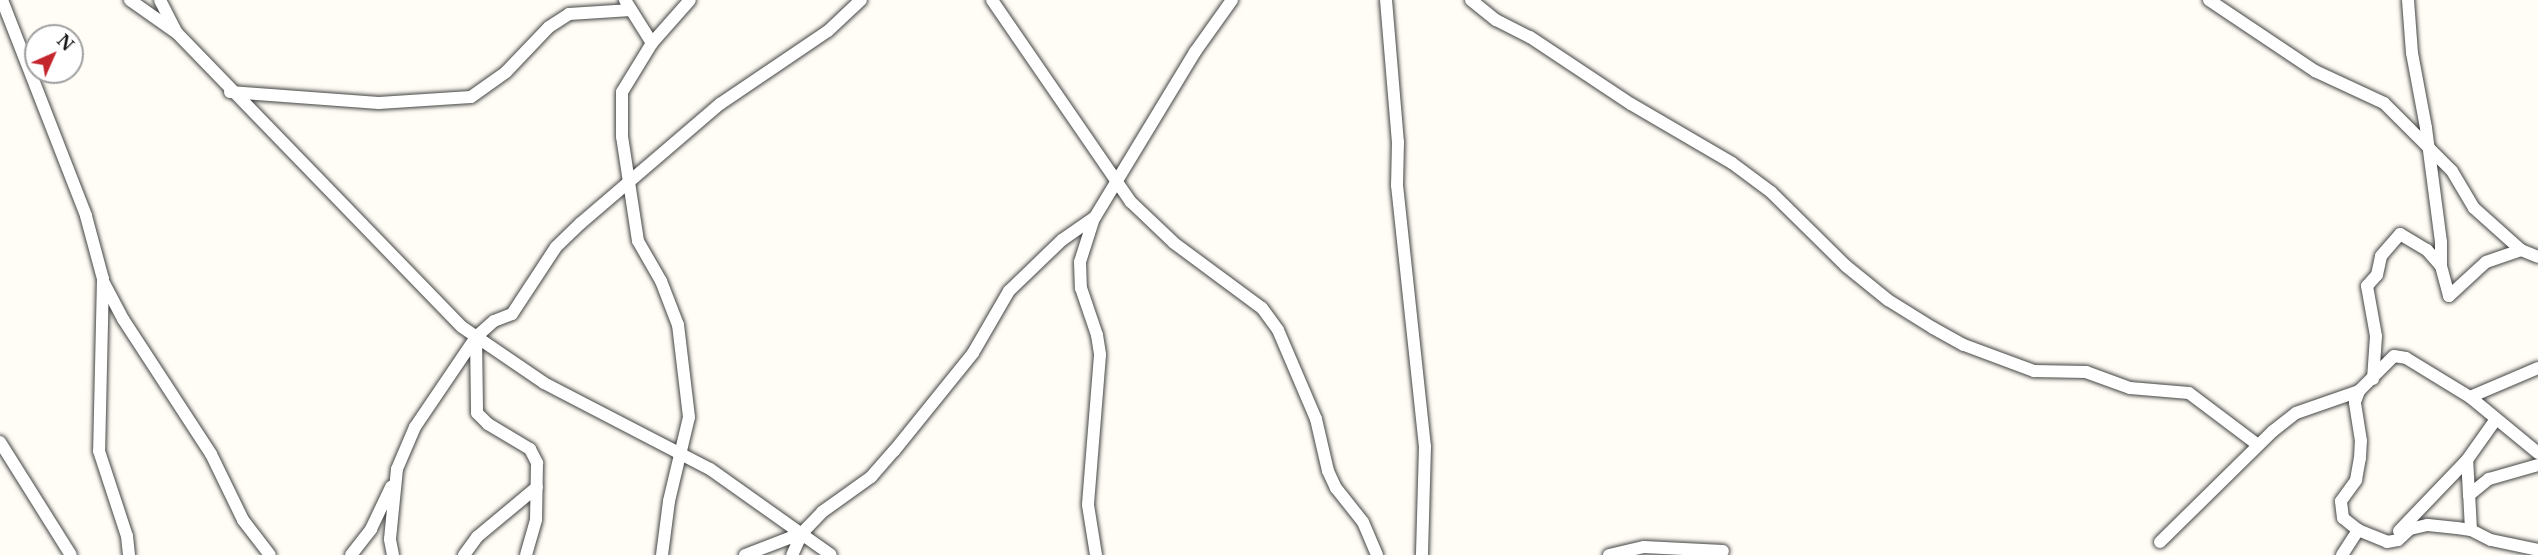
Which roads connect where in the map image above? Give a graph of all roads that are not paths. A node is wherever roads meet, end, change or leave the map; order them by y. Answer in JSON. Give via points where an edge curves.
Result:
{"nodes":[{"id":1,"x":2,"y":0,"type":"edge"},
{"id":2,"x":130,"y":0,"type":"edge"},
{"id":3,"x":160,"y":0,"type":"edge"},
{"id":4,"x":690,"y":0,"type":"edge"},
{"id":5,"x":861,"y":0,"type":"edge"},
{"id":6,"x":992,"y":0,"type":"edge"},
{"id":7,"x":1232,"y":0,"type":"edge"},
{"id":8,"x":1386,"y":0,"type":"edge"},
{"id":9,"x":1472,"y":0,"type":"edge"},
{"id":10,"x":2209,"y":0,"type":"edge"},
{"id":11,"x":2408,"y":0,"type":"edge"},
{"id":12,"x":628,"y":5,"type":"edge"},
{"id":13,"x":177,"y":33,"type":"junction"},
{"id":14,"x":652,"y":43,"type":"junction"},
{"id":15,"x":230,"y":92,"type":"junction"},
{"id":16,"x":2428,"y":150,"type":"junction"},
{"id":17,"x":1119,"y":182,"type":"junction"},
{"id":18,"x":627,"y":184,"type":"junction"},
{"id":19,"x":1095,"y":217,"type":"junction"},
{"id":20,"x":2521,"y":250,"type":"junction"},
{"id":21,"x":2538,"y":257,"type":"edge"},
{"id":22,"x":2441,"y":267,"type":"junction"},
{"id":23,"x":103,"y":279,"type":"junction"},
{"id":24,"x":476,"y":337,"type":"junction"},
{"id":25,"x":2538,"y":368,"type":"edge"},
{"id":26,"x":2373,"y":379,"type":"junction"},
{"id":27,"x":2359,"y":391,"type":"junction"},
{"id":28,"x":2470,"y":397,"type":"junction"},
{"id":29,"x":2496,"y":419,"type":"junction"},
{"id":30,"x":0,"y":442,"type":"edge"},
{"id":31,"x":2258,"y":445,"type":"junction"},
{"id":32,"x":681,"y":453,"type":"junction"},
{"id":33,"x":2538,"y":453,"type":"edge"},
{"id":34,"x":2467,"y":460,"type":"junction"},
{"id":35,"x":2538,"y":465,"type":"edge"},
{"id":36,"x":393,"y":482,"type":"junction"},
{"id":37,"x":537,"y":487,"type":"junction"},
{"id":38,"x":2469,"y":495,"type":"junction"},
{"id":39,"x":2358,"y":530,"type":"junction"},
{"id":40,"x":2471,"y":530,"type":"junction"},
{"id":41,"x":802,"y":533,"type":"junction"},
{"id":42,"x":2160,"y":542,"type":"dead end"},
{"id":43,"x":2387,"y":542,"type":"junction"},
{"id":44,"x":2538,"y":550,"type":"edge"},
{"id":45,"x":1723,"y":551,"type":"dead end"},
{"id":46,"x":71,"y":555,"type":"edge"},
{"id":47,"x":129,"y":555,"type":"edge"},
{"id":48,"x":270,"y":555,"type":"edge"},
{"id":49,"x":351,"y":555,"type":"edge"},
{"id":50,"x":393,"y":555,"type":"edge"},
{"id":51,"x":464,"y":555,"type":"edge"},
{"id":52,"x":526,"y":555,"type":"edge"},
{"id":53,"x":662,"y":555,"type":"edge"},
{"id":54,"x":745,"y":555,"type":"edge"},
{"id":55,"x":792,"y":555,"type":"edge"},
{"id":56,"x":831,"y":555,"type":"edge"},
{"id":57,"x":1096,"y":555,"type":"edge"},
{"id":58,"x":1377,"y":555,"type":"edge"},
{"id":59,"x":1422,"y":555,"type":"edge"},
{"id":60,"x":1609,"y":555,"type":"edge"},
{"id":61,"x":2342,"y":555,"type":"edge"}],
"edges":[{"from":1,"to":23,"type":"street","via":[[86,216]]},
{"from":2,"to":13,"type":"street"},
{"from":3,"to":13,"type":"street"},
{"from":4,"to":14,"type":"street"},
{"from":5,"to":18,"type":"street","via":[[828,31],[720,104]]},
{"from":6,"to":17,"type":"street"},
{"from":7,"to":17,"type":"street","via":[[1195,52]]},
{"from":8,"to":59,"type":"street","via":[[1398,142],[1397,185],[1425,446]]},
{"from":9,"to":31,"type":"street","via":[[1496,20],[1530,37],[1631,104],[1732,163],[1771,192],[1846,266],[1888,300],[1933,328],[1964,345],[2034,370],[2086,372],[2130,388],[2189,393]]},
{"from":10,"to":16,"type":"street","via":[[2315,71],[2384,103]]},
{"from":11,"to":16,"type":"street","via":[[2412,53]]},
{"from":12,"to":14,"type":"street"},
{"from":12,"to":15,"type":"street","via":[[569,14],[549,27],[506,72],[471,97],[379,103]]},
{"from":13,"to":15,"type":"street"},
{"from":14,"to":18,"type":"street","via":[[622,92]]},
{"from":15,"to":24,"type":"street"},
{"from":16,"to":20,"type":"street","via":[[2452,171],[2474,208]]},
{"from":16,"to":22,"type":"street"},
{"from":17,"to":19,"type":"street"},
{"from":17,"to":58,"type":"street","via":[[1131,202],[1174,243],[1262,308],[1278,330],[1316,419],[1328,471],[1336,488],[1363,522]]},
{"from":18,"to":24,"type":"street","via":[[556,247],[512,314],[494,321]]},
{"from":18,"to":32,"type":"street","via":[[638,241],[661,281],[678,325],[690,417]]},
{"from":19,"to":41,"type":"street","via":[[1062,240],[1010,291],[973,353],[871,477],[822,512]]},
{"from":19,"to":57,"type":"street","via":[[1080,262],[1081,288],[1100,355],[1089,494]]},
{"from":20,"to":21,"type":"street"},
{"from":20,"to":22,"type":"street","via":[[2477,267],[2449,297]]},
{"from":22,"to":26,"type":"street","via":[[2427,250],[2400,234],[2380,256],[2377,275],[2367,286],[2376,336]]},
{"from":23,"to":47,"type":"street","via":[[99,452],[127,536]]},
{"from":23,"to":48,"type":"street","via":[[123,318],[211,453],[243,520]]},
{"from":24,"to":32,"type":"street","via":[[544,383]]},
{"from":24,"to":36,"type":"street","via":[[415,427]]},
{"from":24,"to":37,"type":"street","via":[[477,413],[530,449],[537,463]]},
{"from":25,"to":28,"type":"street"},
{"from":26,"to":27,"type":"street"},
{"from":26,"to":28,"type":"street","via":[[2394,356],[2406,358]]},
{"from":27,"to":31,"type":"street","via":[[2296,413]]},
{"from":27,"to":39,"type":"street","via":[[2355,402],[2360,458],[2356,480],[2341,501],[2343,518]]},
{"from":28,"to":29,"type":"street"},
{"from":29,"to":33,"type":"street"},
{"from":29,"to":34,"type":"street"},
{"from":30,"to":46,"type":"street"},
{"from":31,"to":42,"type":"street"},
{"from":32,"to":41,"type":"street"},
{"from":32,"to":53,"type":"street"},
{"from":34,"to":38,"type":"street"},
{"from":34,"to":43,"type":"street"},
{"from":35,"to":38,"type":"street","via":[[2489,479]]},
{"from":36,"to":49,"type":"street","via":[[371,529]]},
{"from":36,"to":50,"type":"street"},
{"from":37,"to":51,"type":"street","via":[[477,537]]},
{"from":37,"to":52,"type":"street","via":[[536,520]]},
{"from":38,"to":40,"type":"street"},
{"from":39,"to":43,"type":"street"},
{"from":39,"to":61,"type":"street"},
{"from":40,"to":43,"type":"street","via":[[2428,525],[2410,529],[2398,540]]},
{"from":40,"to":44,"type":"street","via":[[2491,540]]},
{"from":41,"to":54,"type":"street"},
{"from":41,"to":55,"type":"street"},
{"from":41,"to":56,"type":"street"},
{"from":45,"to":60,"type":"street","via":[[1644,547]]}]}
